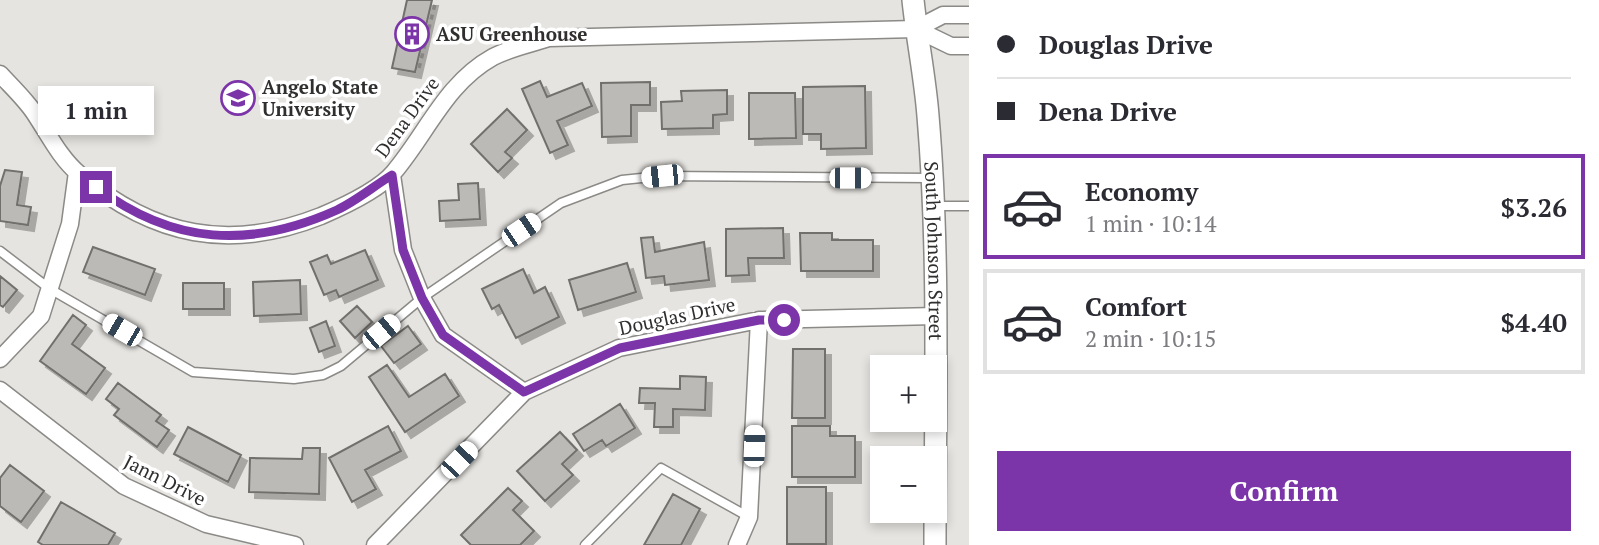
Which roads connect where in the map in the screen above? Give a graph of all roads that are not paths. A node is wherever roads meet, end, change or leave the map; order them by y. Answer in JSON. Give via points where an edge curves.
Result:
{"nodes":[{"id":1,"x":913,"y":0,"type":"edge"},
{"id":2,"x":969,"y":15,"type":"edge"},
{"id":3,"x":916,"y":29,"type":"junction"},
{"id":4,"x":969,"y":46,"type":"edge"},
{"id":5,"x":0,"y":74,"type":"edge"},
{"id":6,"x":77,"y":173,"type":"junction"},
{"id":7,"x":392,"y":175,"type":"junction"},
{"id":8,"x":932,"y":178,"type":"junction"},
{"id":9,"x":932,"y":206,"type":"junction"},
{"id":10,"x":969,"y":206,"type":"edge"},
{"id":11,"x":0,"y":251,"type":"edge"},
{"id":12,"x":50,"y":289,"type":"junction"},
{"id":13,"x":422,"y":298,"type":"junction"},
{"id":14,"x":936,"y":316,"type":"junction"},
{"id":15,"x":759,"y":320,"type":"junction"},
{"id":16,"x":0,"y":359,"type":"edge"},
{"id":17,"x":0,"y":390,"type":"edge"},
{"id":18,"x":524,"y":392,"type":"junction"},
{"id":19,"x":749,"y":517,"type":"junction"},
{"id":20,"x":295,"y":545,"type":"edge"},
{"id":21,"x":375,"y":545,"type":"edge"},
{"id":22,"x":585,"y":545,"type":"edge"},
{"id":23,"x":737,"y":545,"type":"edge"},
{"id":24,"x":935,"y":545,"type":"edge"}],
"edges":[{"from":1,"to":3,"type":"main road","name":"South Johnson Street"},
{"from":2,"to":3,"type":"street","name":"Dena Drive","via":[[943,15]]},
{"from":3,"to":4,"type":"street","name":"Dena Drive","via":[[951,46]]},
{"from":3,"to":7,"type":"street","name":"Dena Drive","via":[[549,38],[494,56],[454,86]]},
{"from":3,"to":8,"type":"main road","name":"South Johnson Street"},
{"from":5,"to":6,"type":"street","name":"Dena Drive","via":[[34,112]]},
{"from":6,"to":7,"type":"street","name":"Dena Drive","via":[[151,221],[180,230],[231,236],[302,224],[339,209]]},
{"from":6,"to":12,"type":"street","via":[[70,224]]},
{"from":7,"to":13,"type":"street","via":[[403,250]]},
{"from":8,"to":9,"type":"main road","name":"South Johnson Street"},
{"from":8,"to":13,"type":"lane","via":[[662,176],[622,180],[561,203]]},
{"from":9,"to":10,"type":"lane"},
{"from":9,"to":14,"type":"main road","name":"South Johnson Street"},
{"from":11,"to":12,"type":"lane"},
{"from":12,"to":13,"type":"lane","via":[[193,372],[294,379],[323,375],[341,366]]},
{"from":12,"to":16,"type":"street","via":[[41,316]]},
{"from":13,"to":18,"type":"street","via":[[443,335]]},
{"from":14,"to":15,"type":"street","name":"Douglas Drive"},
{"from":14,"to":24,"type":"main road","name":"South Johnson Street"},
{"from":15,"to":18,"type":"street","name":"Douglas Drive","via":[[620,348]]},
{"from":15,"to":19,"type":"street"},
{"from":17,"to":20,"type":"street","name":"Jann Drive","via":[[124,486],[206,524]]},
{"from":18,"to":21,"type":"street","name":"Douglas Drive"},
{"from":19,"to":22,"type":"lane","via":[[661,468]]},
{"from":19,"to":23,"type":"street"}]}
